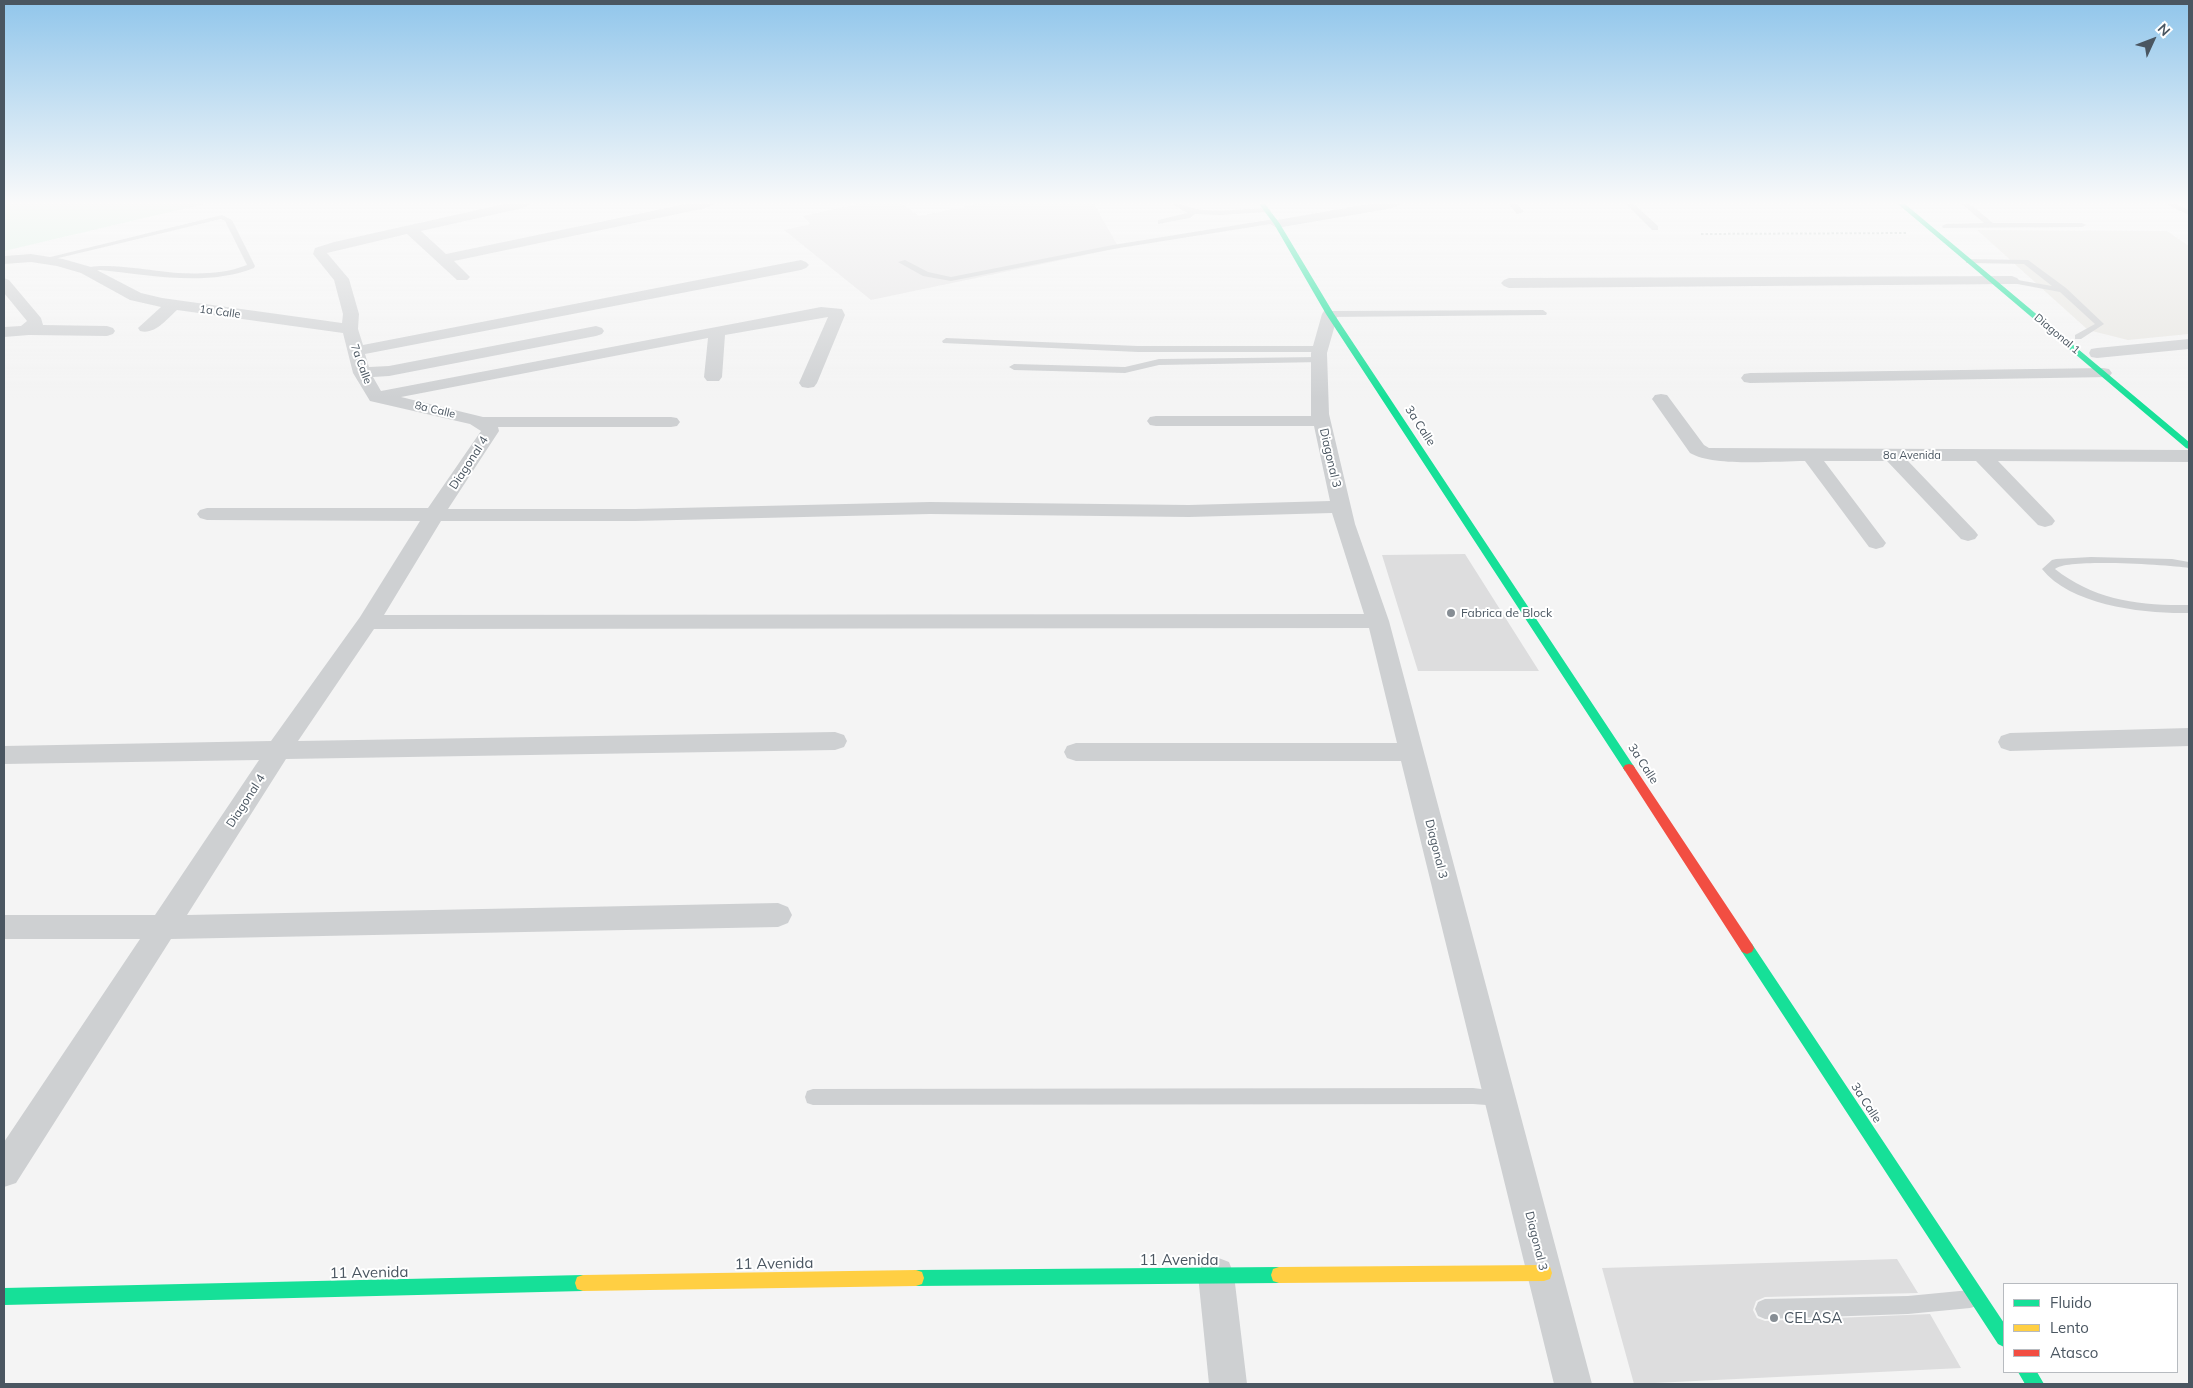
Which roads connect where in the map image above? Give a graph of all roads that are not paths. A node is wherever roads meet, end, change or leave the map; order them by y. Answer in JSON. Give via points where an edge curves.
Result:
{"nodes":[{"id":1,"x":81,"y":269,"type":"edge"},
{"id":2,"x":95,"y":269,"type":"edge"},
{"id":3,"x":110,"y":269,"type":"edge"},
{"id":4,"x":244,"y":269,"type":"edge"},
{"id":5,"x":332,"y":269,"type":"edge"},
{"id":6,"x":453,"y":269,"type":"edge"},
{"id":7,"x":781,"y":269,"type":"edge"},
{"id":8,"x":913,"y":269,"type":"edge"},
{"id":9,"x":1003,"y":269,"type":"edge"},
{"id":10,"x":1303,"y":269,"type":"edge"},
{"id":11,"x":1978,"y":269,"type":"edge"},
{"id":12,"x":1998,"y":269,"type":"edge"},
{"id":13,"x":2036,"y":269,"type":"edge"},
{"id":14,"x":86,"y":270,"type":"junction"},
{"id":15,"x":462,"y":277,"type":"dead end"},
{"id":16,"x":1993,"y":281,"type":"junction"},
{"id":17,"x":2012,"y":281,"type":"junction"},
{"id":18,"x":4,"y":283,"type":"edge"},
{"id":19,"x":1509,"y":283,"type":"dead end"},
{"id":20,"x":2063,"y":290,"type":"junction"},
{"id":21,"x":2027,"y":293,"type":"dead end"},
{"id":22,"x":173,"y":305,"type":"junction"},
{"id":23,"x":1543,"y":313,"type":"dead end"},
{"id":24,"x":1330,"y":314,"type":"junction"},
{"id":25,"x":146,"y":328,"type":"dead end"},
{"id":26,"x":350,"y":329,"type":"junction"},
{"id":27,"x":30,"y":330,"type":"junction"},
{"id":28,"x":107,"y":331,"type":"dead end"},
{"id":29,"x":596,"y":331,"type":"dead end"},
{"id":30,"x":4,"y":332,"type":"edge"},
{"id":31,"x":717,"y":332,"type":"junction"},
{"id":32,"x":946,"y":341,"type":"dead end"},
{"id":33,"x":2084,"y":342,"type":"junction"},
{"id":34,"x":2189,"y":344,"type":"edge"},
{"id":35,"x":356,"y":351,"type":"junction"},
{"id":36,"x":1320,"y":354,"type":"junction"},
{"id":37,"x":2080,"y":354,"type":"junction"},
{"id":38,"x":1014,"y":367,"type":"dead end"},
{"id":39,"x":2107,"y":369,"type":"junction"},
{"id":40,"x":362,"y":373,"type":"junction"},
{"id":41,"x":713,"y":377,"type":"dead end"},
{"id":42,"x":1750,"y":378,"type":"dead end"},
{"id":43,"x":808,"y":383,"type":"dead end"},
{"id":44,"x":376,"y":397,"type":"junction"},
{"id":45,"x":1661,"y":399,"type":"dead end"},
{"id":46,"x":1156,"y":421,"type":"dead end"},
{"id":47,"x":1321,"y":421,"type":"junction"},
{"id":48,"x":671,"y":422,"type":"dead end"},
{"id":49,"x":486,"y":427,"type":"junction"},
{"id":50,"x":2188,"y":446,"type":"edge"},
{"id":51,"x":1810,"y":455,"type":"junction"},
{"id":52,"x":1894,"y":456,"type":"junction"},
{"id":53,"x":1982,"y":456,"type":"junction"},
{"id":54,"x":1341,"y":507,"type":"junction"},
{"id":55,"x":207,"y":514,"type":"dead end"},
{"id":56,"x":434,"y":515,"type":"junction"},
{"id":57,"x":2045,"y":520,"type":"dead end"},
{"id":58,"x":1968,"y":536,"type":"dead end"},
{"id":59,"x":1876,"y":543,"type":"dead end"},
{"id":60,"x":2189,"y":565,"type":"edge"},
{"id":61,"x":2189,"y":609,"type":"edge"},
{"id":62,"x":1378,"y":620,"type":"junction"},
{"id":63,"x":368,"y":622,"type":"junction"},
{"id":64,"x":2189,"y":737,"type":"edge"},
{"id":65,"x":835,"y":741,"type":"dead end"},
{"id":66,"x":2010,"y":742,"type":"dead end"},
{"id":67,"x":278,"y":751,"type":"junction"},
{"id":68,"x":1076,"y":752,"type":"dead end"},
{"id":69,"x":1412,"y":752,"type":"junction"},
{"id":70,"x":4,"y":755,"type":"edge"},
{"id":71,"x":778,"y":915,"type":"dead end"},
{"id":72,"x":4,"y":927,"type":"edge"},
{"id":73,"x":163,"y":927,"type":"junction"},
{"id":74,"x":813,"y":1097,"type":"dead end"},
{"id":75,"x":1500,"y":1098,"type":"junction"},
{"id":76,"x":4,"y":1171,"type":"edge"},
{"id":77,"x":1544,"y":1273,"type":"junction"},
{"id":78,"x":1216,"y":1275,"type":"junction"},
{"id":79,"x":4,"y":1297,"type":"edge"},
{"id":80,"x":1978,"y":1298,"type":"junction"},
{"id":81,"x":1765,"y":1309,"type":"dead end"},
{"id":82,"x":2003,"y":1336,"type":"edge"},
{"id":83,"x":2028,"y":1373,"type":"edge"},
{"id":84,"x":1228,"y":1384,"type":"edge"},
{"id":85,"x":1573,"y":1384,"type":"edge"},
{"id":86,"x":2035,"y":1384,"type":"edge"}],
"edges":[{"from":1,"to":14,"type":"street","name":"1a Calle"},
{"from":2,"to":14,"type":"lane"},
{"from":3,"to":4,"type":"lane","via":[[186,275],[219,275]]},
{"from":5,"to":26,"type":"street","name":"7a Calle","via":[[341,279],[351,314]]},
{"from":6,"to":15,"type":"street"},
{"from":7,"to":35,"type":"street"},
{"from":8,"to":9,"type":"lane","via":[[924,275],[951,279]]},
{"from":10,"to":24,"type":"main road","name":"3a Calle"},
{"from":11,"to":16,"type":"main road","name":"Diagonal 1"},
{"from":12,"to":17,"type":"main road"},
{"from":13,"to":20,"type":"lane"},
{"from":14,"to":22,"type":"street","name":"1a Calle","via":[[136,297]]},
{"from":16,"to":17,"type":"street"},
{"from":16,"to":19,"type":"street"},
{"from":16,"to":37,"type":"main road","name":"Diagonal 1"},
{"from":17,"to":20,"type":"lane"},
{"from":17,"to":21,"type":"main road"},
{"from":18,"to":27,"type":"street","via":[[34,317],[35,325]]},
{"from":20,"to":33,"type":"lane","via":[[2100,324]]},
{"from":22,"to":25,"type":"street"},
{"from":22,"to":26,"type":"street","name":"1a Calle"},
{"from":23,"to":24,"type":"lane"},
{"from":24,"to":36,"type":"street","name":"Diagonal 3"},
{"from":24,"to":80,"type":"main road","name":"3a Calle"},
{"from":26,"to":35,"type":"street","name":"7a Calle"},
{"from":27,"to":28,"type":"street"},
{"from":27,"to":30,"type":"street"},
{"from":29,"to":40,"type":"street","via":[[406,368]]},
{"from":31,"to":41,"type":"street"},
{"from":31,"to":43,"type":"street","via":[[836,312]]},
{"from":31,"to":44,"type":"street"},
{"from":32,"to":36,"type":"lane"},
{"from":33,"to":34,"type":"street"},
{"from":33,"to":37,"type":"main road"},
{"from":33,"to":39,"type":"main road","name":"Diagonal 1"},
{"from":35,"to":40,"type":"street","name":"7a Calle"},
{"from":36,"to":38,"type":"lane","via":[[1159,362],[1125,370]]},
{"from":36,"to":47,"type":"street","name":"Diagonal 3"},
{"from":37,"to":39,"type":"main road","name":"Diagonal 1"},
{"from":39,"to":42,"type":"street"},
{"from":39,"to":50,"type":"main road","name":"Diagonal 1"},
{"from":40,"to":44,"type":"street","name":"7a Calle"},
{"from":44,"to":49,"type":"street","name":"8a Calle"},
{"from":45,"to":51,"type":"street","name":"8a Avenida","via":[[1697,449],[1704,453]]},
{"from":46,"to":47,"type":"street"},
{"from":47,"to":54,"type":"street","name":"Diagonal 3"},
{"from":48,"to":49,"type":"street","name":"8a Calle"},
{"from":49,"to":56,"type":"street","name":"Diagonal 4"},
{"from":50,"to":53,"type":"street","name":"8a Avenida"},
{"from":51,"to":52,"type":"street","name":"8a Avenida"},
{"from":51,"to":59,"type":"street"},
{"from":52,"to":53,"type":"street","name":"8a Avenida"},
{"from":52,"to":58,"type":"street"},
{"from":53,"to":57,"type":"street"},
{"from":54,"to":56,"type":"street","via":[[1190,511],[930,508],[635,515]]},
{"from":54,"to":62,"type":"street","name":"Diagonal 3"},
{"from":55,"to":56,"type":"street"},
{"from":56,"to":63,"type":"street","name":"Diagonal 4"},
{"from":60,"to":61,"type":"lane","via":[[2091,560],[2056,562],[2048,569],[2072,587],[2102,600],[2127,606]]},
{"from":62,"to":63,"type":"street"},
{"from":62,"to":69,"type":"street","name":"Diagonal 3"},
{"from":63,"to":67,"type":"street","name":"Diagonal 4"},
{"from":64,"to":66,"type":"street"},
{"from":65,"to":67,"type":"street"},
{"from":67,"to":70,"type":"street"},
{"from":67,"to":73,"type":"street","name":"Diagonal 4"},
{"from":68,"to":69,"type":"street"},
{"from":69,"to":75,"type":"street","name":"Diagonal 3"},
{"from":71,"to":73,"type":"street"},
{"from":72,"to":73,"type":"street"},
{"from":73,"to":76,"type":"street","name":"Diagonal 4"},
{"from":74,"to":75,"type":"lane"},
{"from":75,"to":77,"type":"street","name":"Diagonal 3"},
{"from":77,"to":78,"type":"main road","name":"11 Avenida"},
{"from":77,"to":85,"type":"street","name":"Diagonal 3"},
{"from":78,"to":79,"type":"main road","name":"11 Avenida","via":[[744,1279]]},
{"from":78,"to":84,"type":"street"},
{"from":80,"to":81,"type":"lane","via":[[1908,1305]]},
{"from":80,"to":82,"type":"main road","name":"3a Calle"},
{"from":83,"to":86,"type":"main road"}]}
